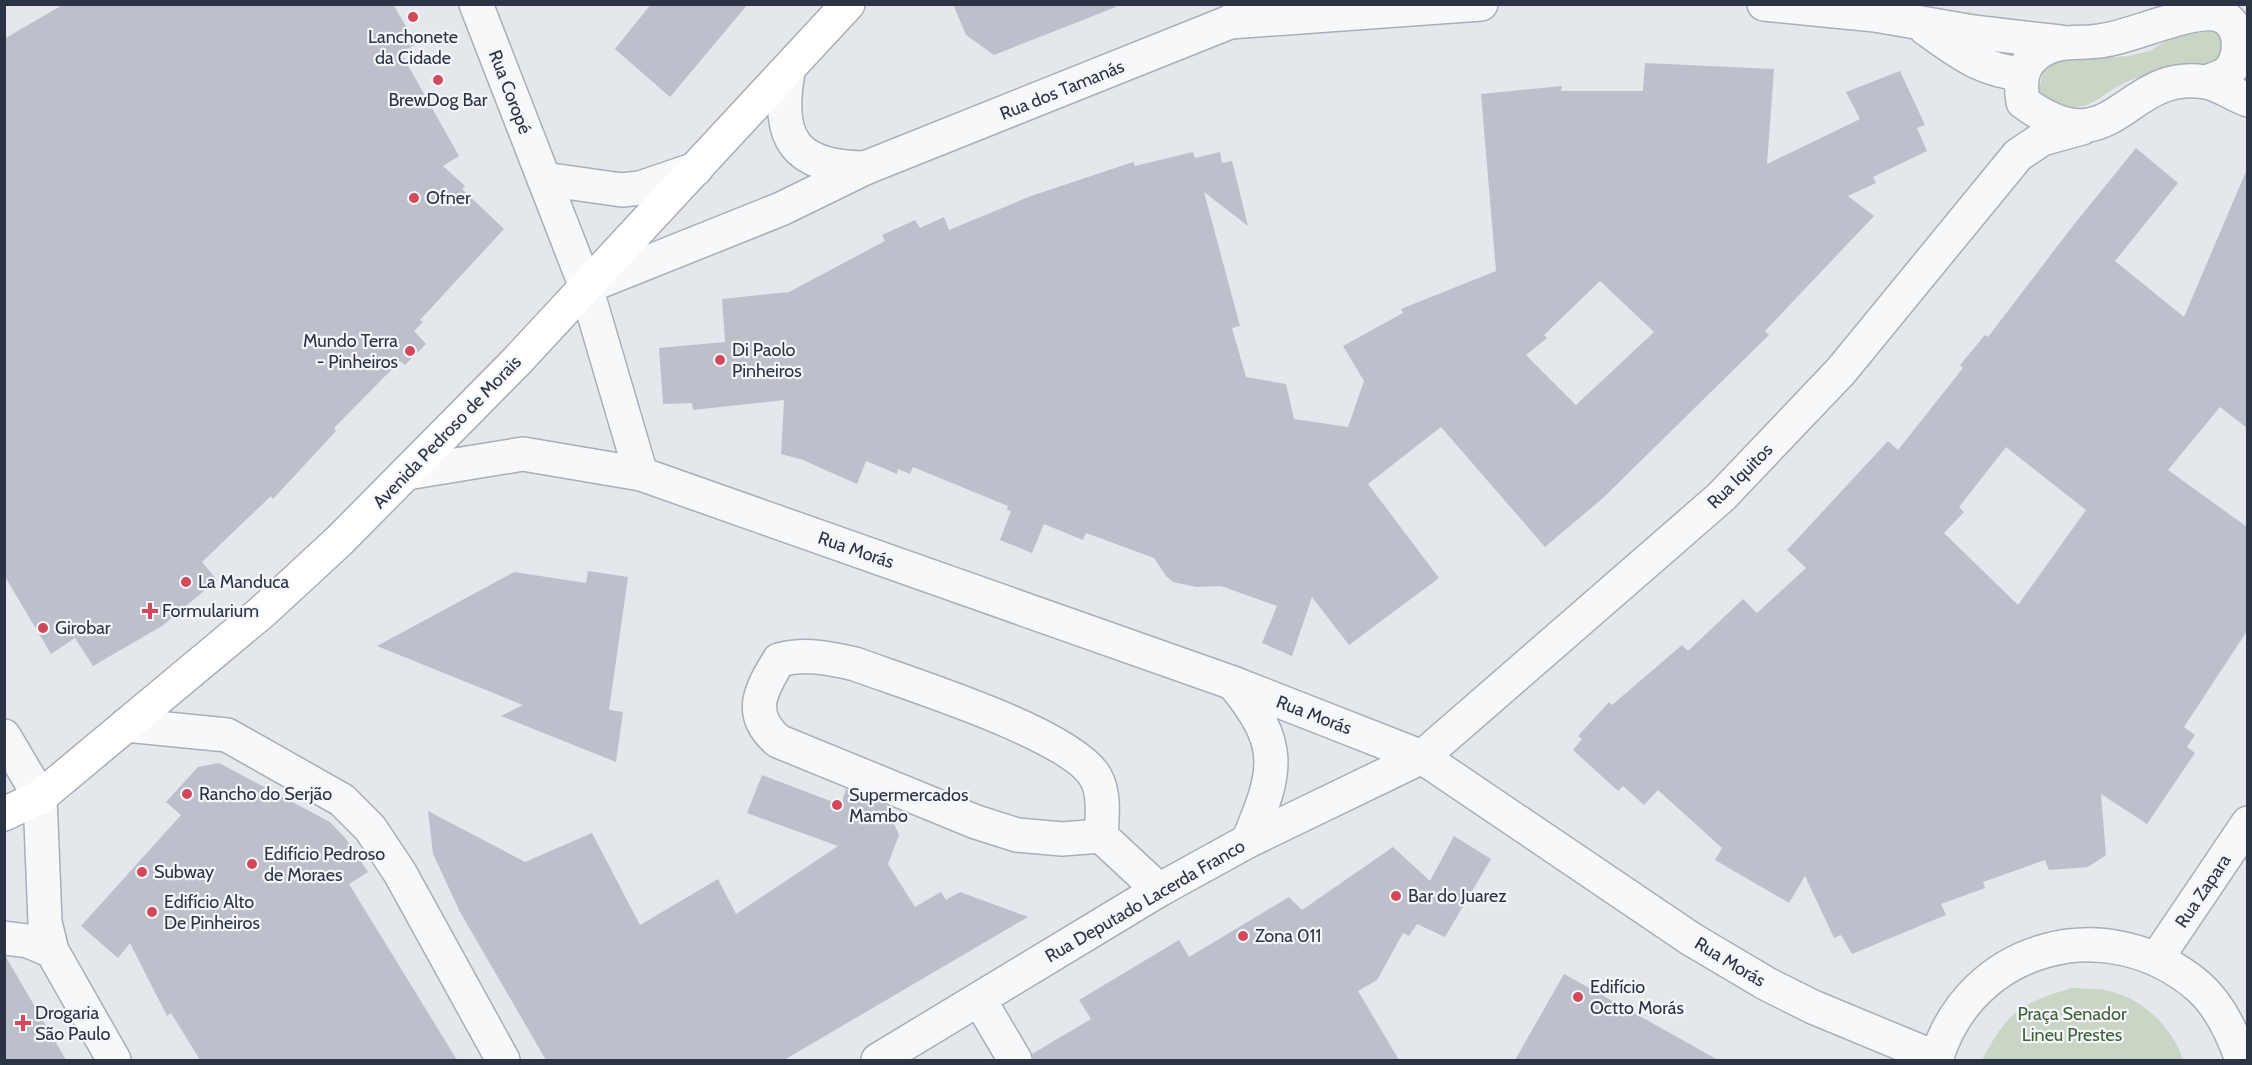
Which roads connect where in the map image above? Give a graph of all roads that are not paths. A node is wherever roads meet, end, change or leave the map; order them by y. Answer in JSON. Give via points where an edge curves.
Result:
{"nodes":[{"id":1,"x":476,"y":4,"type":"edge"},
{"id":2,"x":848,"y":4,"type":"edge"},
{"id":3,"x":1481,"y":4,"type":"edge"},
{"id":4,"x":1764,"y":4,"type":"edge"},
{"id":5,"x":1242,"y":13,"type":"edge"},
{"id":6,"x":2227,"y":13,"type":"edge"},
{"id":7,"x":2168,"y":15,"type":"edge"},
{"id":8,"x":1914,"y":21,"type":"junction"},
{"id":9,"x":2060,"y":42,"type":"junction"},
{"id":10,"x":2243,"y":70,"type":"edge"},
{"id":11,"x":788,"y":72,"type":"junction"},
{"id":12,"x":2206,"y":82,"type":"junction"},
{"id":13,"x":2023,"y":88,"type":"junction"},
{"id":14,"x":2247,"y":100,"type":"edge"},
{"id":15,"x":2082,"y":128,"type":"junction"},
{"id":16,"x":2018,"y":155,"type":"junction"},
{"id":17,"x":865,"y":168,"type":"junction"},
{"id":18,"x":696,"y":169,"type":"junction"},
{"id":19,"x":544,"y":179,"type":"junction"},
{"id":20,"x":586,"y":287,"type":"junction"},
{"id":21,"x":407,"y":473,"type":"junction"},
{"id":22,"x":641,"y":474,"type":"junction"},
{"id":23,"x":1233,"y":683,"type":"junction"},
{"id":24,"x":126,"y":724,"type":"junction"},
{"id":25,"x":4,"y":736,"type":"edge"},
{"id":26,"x":1422,"y":757,"type":"junction"},
{"id":27,"x":40,"y":797,"type":"junction"},
{"id":28,"x":4,"y":814,"type":"edge"},
{"id":29,"x":2247,"y":823,"type":"edge"},
{"id":30,"x":1101,"y":836,"type":"junction"},
{"id":31,"x":1248,"y":842,"type":"junction"},
{"id":32,"x":1159,"y":890,"type":"junction"},
{"id":33,"x":4,"y":938,"type":"edge"},
{"id":34,"x":52,"y":951,"type":"junction"},
{"id":35,"x":2157,"y":958,"type":"junction"},
{"id":36,"x":979,"y":999,"type":"junction"},
{"id":37,"x":1936,"y":1059,"type":"edge"},
{"id":38,"x":114,"y":1060,"type":"edge"},
{"id":39,"x":503,"y":1060,"type":"edge"},
{"id":40,"x":878,"y":1060,"type":"edge"},
{"id":41,"x":1015,"y":1060,"type":"edge"},
{"id":42,"x":2242,"y":1060,"type":"edge"}],
"edges":[{"from":1,"to":19,"type":"street","name":"Rua Coropé"},
{"from":2,"to":11,"type":"main road","name":"Avenida Pedroso de Morais"},
{"from":3,"to":5,"type":"street","name":"Rua dos Tamanás"},
{"from":4,"to":8,"type":"street"},
{"from":5,"to":17,"type":"street","name":"Rua dos Tamanás"},
{"from":6,"to":7,"type":"street"},
{"from":6,"to":10,"type":"street","via":[[2236,33]]},
{"from":7,"to":9,"type":"street","via":[[2121,38]]},
{"from":8,"to":9,"type":"street"},
{"from":8,"to":13,"type":"street"},
{"from":9,"to":13,"type":"street","via":[[2030,60]]},
{"from":10,"to":12,"type":"street","via":[[2229,71]]},
{"from":11,"to":17,"type":"street","name":"Rua dos Tamanás","via":[[783,96],[784,121],[794,145],[815,161],[835,168]]},
{"from":11,"to":18,"type":"main road","name":"Avenida Pedroso de Morais"},
{"from":12,"to":14,"type":"street"},
{"from":12,"to":15,"type":"street","name":"Rua Iquitos","via":[[2149,92],[2106,120]]},
{"from":13,"to":15,"type":"street","via":[[2056,123]]},
{"from":13,"to":16,"type":"street","name":"Rua Iquitos","via":[[2023,134]]},
{"from":15,"to":16,"type":"street","name":"Rua Iquitos","via":[[2042,139]]},
{"from":16,"to":26,"type":"street","name":"Rua Iquitos","via":[[1841,371],[1721,497]]},
{"from":17,"to":20,"type":"street","name":"Rua dos Tamanás","via":[[781,209]]},
{"from":18,"to":19,"type":"street","via":[[622,190]]},
{"from":18,"to":20,"type":"main road","name":"Avenida Pedroso de Morais"},
{"from":19,"to":20,"type":"street","name":"Rua Coropé"},
{"from":20,"to":21,"type":"main road","name":"Avenida Pedroso de Morais"},
{"from":20,"to":22,"type":"street"},
{"from":21,"to":22,"type":"street","name":"Rua Morás","via":[[523,454]]},
{"from":21,"to":24,"type":"main road","name":"Avenida Pedroso de Morais","via":[[262,612]]},
{"from":22,"to":23,"type":"street","name":"Rua Morás"},
{"from":23,"to":26,"type":"street","name":"Rua Morás"},
{"from":23,"to":31,"type":"street","via":[[1265,728],[1271,750],[1262,809]]},
{"from":24,"to":27,"type":"main road","name":"Avenida Pedroso de Morais"},
{"from":24,"to":39,"type":"street","via":[[227,735],[342,800],[370,828],[400,873]]},
{"from":25,"to":27,"type":"street"},
{"from":26,"to":31,"type":"street","name":"Rua Deputado Lacerda Franco"},
{"from":26,"to":37,"type":"street","name":"Rua Morás","via":[[1691,939],[1767,984]]},
{"from":27,"to":28,"type":"main road","name":"Avenida Pedroso de Morais"},
{"from":27,"to":34,"type":"street","via":[[45,922]]},
{"from":29,"to":35,"type":"street","name":"Rua Zapara"},
{"from":30,"to":30,"type":"street","via":[[1062,839],[1017,835],[778,741],[760,719],[758,706],[768,677],[779,660],[832,659],[1029,729],[1075,754],[1096,778],[1102,803]]},
{"from":30,"to":32,"type":"street"},
{"from":31,"to":32,"type":"street","name":"Rua Deputado Lacerda Franco"},
{"from":32,"to":36,"type":"street","name":"Rua Deputado Lacerda Franco"},
{"from":33,"to":34,"type":"street","via":[[28,940]]},
{"from":34,"to":38,"type":"street"},
{"from":35,"to":37,"type":"street","via":[[2114,945],[2068,945],[2024,957],[1985,982],[1955,1017]]},
{"from":35,"to":42,"type":"street","via":[[2199,987],[2230,1028]]},
{"from":36,"to":40,"type":"street","name":"Rua Deputado Lacerda Franco"},
{"from":36,"to":41,"type":"street"}]}
